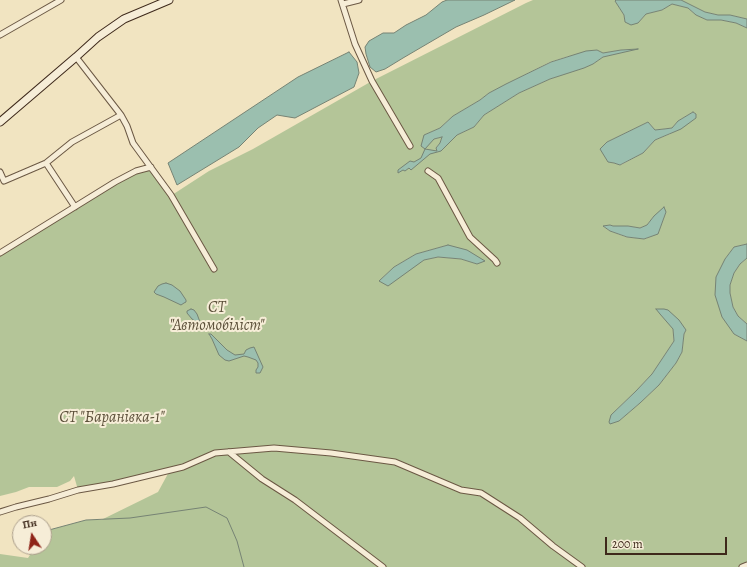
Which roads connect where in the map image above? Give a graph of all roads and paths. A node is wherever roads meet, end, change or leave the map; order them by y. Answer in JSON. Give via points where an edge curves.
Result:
{"nodes":[{"id":1,"x":61,"y":0,"type":"edge"},
{"id":2,"x":169,"y":0,"type":"edge"},
{"id":3,"x":359,"y":0,"type":"edge"},
{"id":4,"x":342,"y":2,"type":"edge"},
{"id":5,"x":0,"y":35,"type":"edge"},
{"id":6,"x":76,"y":57,"type":"junction"},
{"id":7,"x":121,"y":115,"type":"junction"},
{"id":8,"x":0,"y":122,"type":"edge"},
{"id":9,"x":410,"y":146,"type":"dead end"},
{"id":10,"x":46,"y":163,"type":"junction"},
{"id":11,"x":151,"y":167,"type":"junction"},
{"id":12,"x":428,"y":171,"type":"dead end"},
{"id":13,"x":0,"y":172,"type":"edge"},
{"id":14,"x":75,"y":207,"type":"junction"},
{"id":15,"x":0,"y":253,"type":"edge"},
{"id":16,"x":497,"y":263,"type":"dead end"},
{"id":17,"x":214,"y":269,"type":"dead end"},
{"id":18,"x":228,"y":452,"type":"junction"},
{"id":19,"x":0,"y":512,"type":"edge"},
{"id":20,"x":747,"y":565,"type":"edge"},
{"id":21,"x":383,"y":567,"type":"edge"},
{"id":22,"x":582,"y":567,"type":"edge"},
{"id":23,"x":742,"y":567,"type":"edge"}],
"edges":[{"from":1,"to":5,"type":"street"},
{"from":2,"to":6,"type":"main road","via":[[124,19],[98,37]]},
{"from":3,"to":4,"type":"street"},
{"from":4,"to":9,"type":"street","via":[[355,44],[372,81]]},
{"from":6,"to":7,"type":"street"},
{"from":6,"to":8,"type":"main road"},
{"from":7,"to":10,"type":"street","via":[[72,142]]},
{"from":7,"to":11,"type":"street","via":[[133,143]]},
{"from":10,"to":13,"type":"street","via":[[4,181]]},
{"from":10,"to":14,"type":"street"},
{"from":11,"to":14,"type":"street","via":[[136,171],[115,182]]},
{"from":11,"to":17,"type":"street","via":[[172,196]]},
{"from":12,"to":16,"type":"street","via":[[438,178],[470,237]]},
{"from":14,"to":15,"type":"street"},
{"from":18,"to":19,"type":"street","via":[[215,453],[183,467],[78,490]]},
{"from":18,"to":21,"type":"street"},
{"from":18,"to":22,"type":"street","via":[[274,448],[395,462],[461,490],[481,493],[520,518]]},
{"from":20,"to":23,"type":"street"}]}
